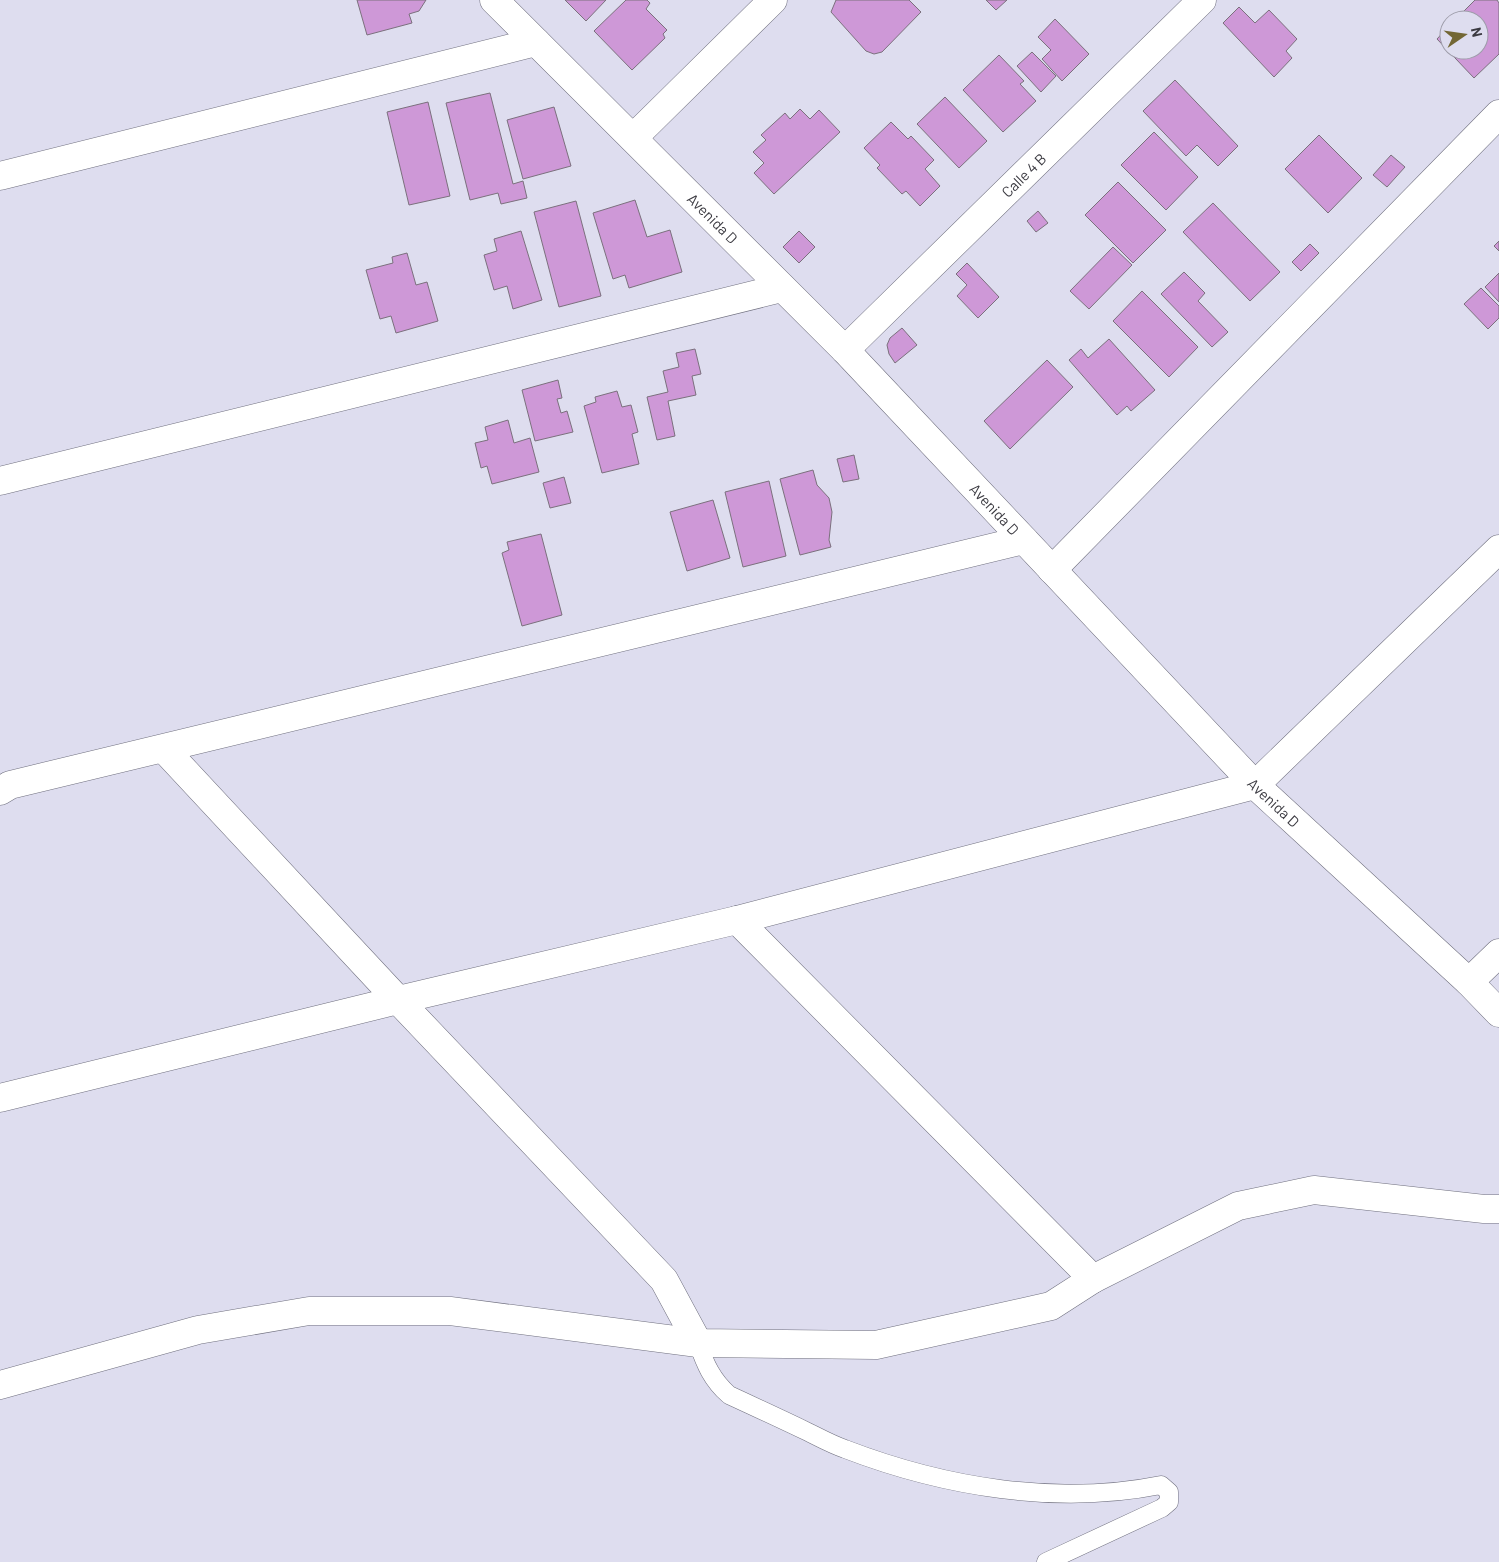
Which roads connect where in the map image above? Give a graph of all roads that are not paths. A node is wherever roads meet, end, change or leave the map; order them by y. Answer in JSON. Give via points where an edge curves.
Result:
{"nodes":[{"id":1,"x":494,"y":0,"type":"edge"},
{"id":2,"x":773,"y":0,"type":"edge"},
{"id":3,"x":1202,"y":0,"type":"edge"},
{"id":4,"x":536,"y":42,"type":"junction"},
{"id":5,"x":1499,"y":114,"type":"edge"},
{"id":6,"x":633,"y":138,"type":"junction"},
{"id":7,"x":0,"y":176,"type":"edge"},
{"id":8,"x":782,"y":288,"type":"junction"},
{"id":9,"x":845,"y":350,"type":"junction"},
{"id":10,"x":0,"y":481,"type":"edge"},
{"id":11,"x":1024,"y":540,"type":"junction"},
{"id":12,"x":1499,"y":549,"type":"edge"},
{"id":13,"x":1052,"y":570,"type":"junction"},
{"id":14,"x":164,"y":749,"type":"junction"},
{"id":15,"x":1255,"y":785,"type":"junction"},
{"id":16,"x":0,"y":791,"type":"edge"},
{"id":17,"x":736,"y":920,"type":"junction"},
{"id":18,"x":1499,"y":954,"type":"edge"},
{"id":19,"x":1469,"y":982,"type":"junction"},
{"id":20,"x":398,"y":1000,"type":"junction"},
{"id":21,"x":1499,"y":1012,"type":"edge"},
{"id":22,"x":0,"y":1098,"type":"edge"},
{"id":23,"x":1499,"y":1209,"type":"edge"},
{"id":24,"x":1092,"y":1279,"type":"junction"},
{"id":25,"x":698,"y":1343,"type":"junction"},
{"id":26,"x":0,"y":1385,"type":"edge"},
{"id":27,"x":1046,"y":1562,"type":"edge"}],
"edges":[{"from":1,"to":4,"type":"street","name":"Avenida D"},
{"from":2,"to":6,"type":"street"},
{"from":3,"to":9,"type":"street","name":"Calle 4 B"},
{"from":4,"to":6,"type":"street","name":"Avenida D"},
{"from":4,"to":7,"type":"street"},
{"from":5,"to":13,"type":"street"},
{"from":6,"to":8,"type":"street","name":"Avenida D"},
{"from":8,"to":9,"type":"street","name":"Avenida D"},
{"from":8,"to":10,"type":"street"},
{"from":9,"to":11,"type":"street","name":"Avenida D"},
{"from":11,"to":13,"type":"street","name":"Avenida D"},
{"from":11,"to":14,"type":"street"},
{"from":12,"to":15,"type":"street"},
{"from":13,"to":15,"type":"street","name":"Avenida D"},
{"from":14,"to":16,"type":"street","via":[[10,785]]},
{"from":14,"to":20,"type":"street"},
{"from":15,"to":17,"type":"street"},
{"from":15,"to":19,"type":"street","name":"Avenida D"},
{"from":17,"to":20,"type":"street"},
{"from":17,"to":24,"type":"street"},
{"from":18,"to":19,"type":"street"},
{"from":19,"to":21,"type":"street","name":"Avenida D"},
{"from":20,"to":22,"type":"street"},
{"from":20,"to":25,"type":"street","via":[[664,1280]]},
{"from":23,"to":24,"type":"street","via":[[1314,1190],[1238,1206]]},
{"from":24,"to":25,"type":"street","via":[[1051,1306],[876,1345]]},
{"from":25,"to":26,"type":"street","via":[[450,1311],[309,1310],[198,1330]]},
{"from":25,"to":27,"type":"lane","via":[[710,1374],[729,1395],[844,1449],[898,1467],[980,1485],[1047,1494],[1161,1486],[1169,1492],[1169,1502],[1162,1508]]}]}
